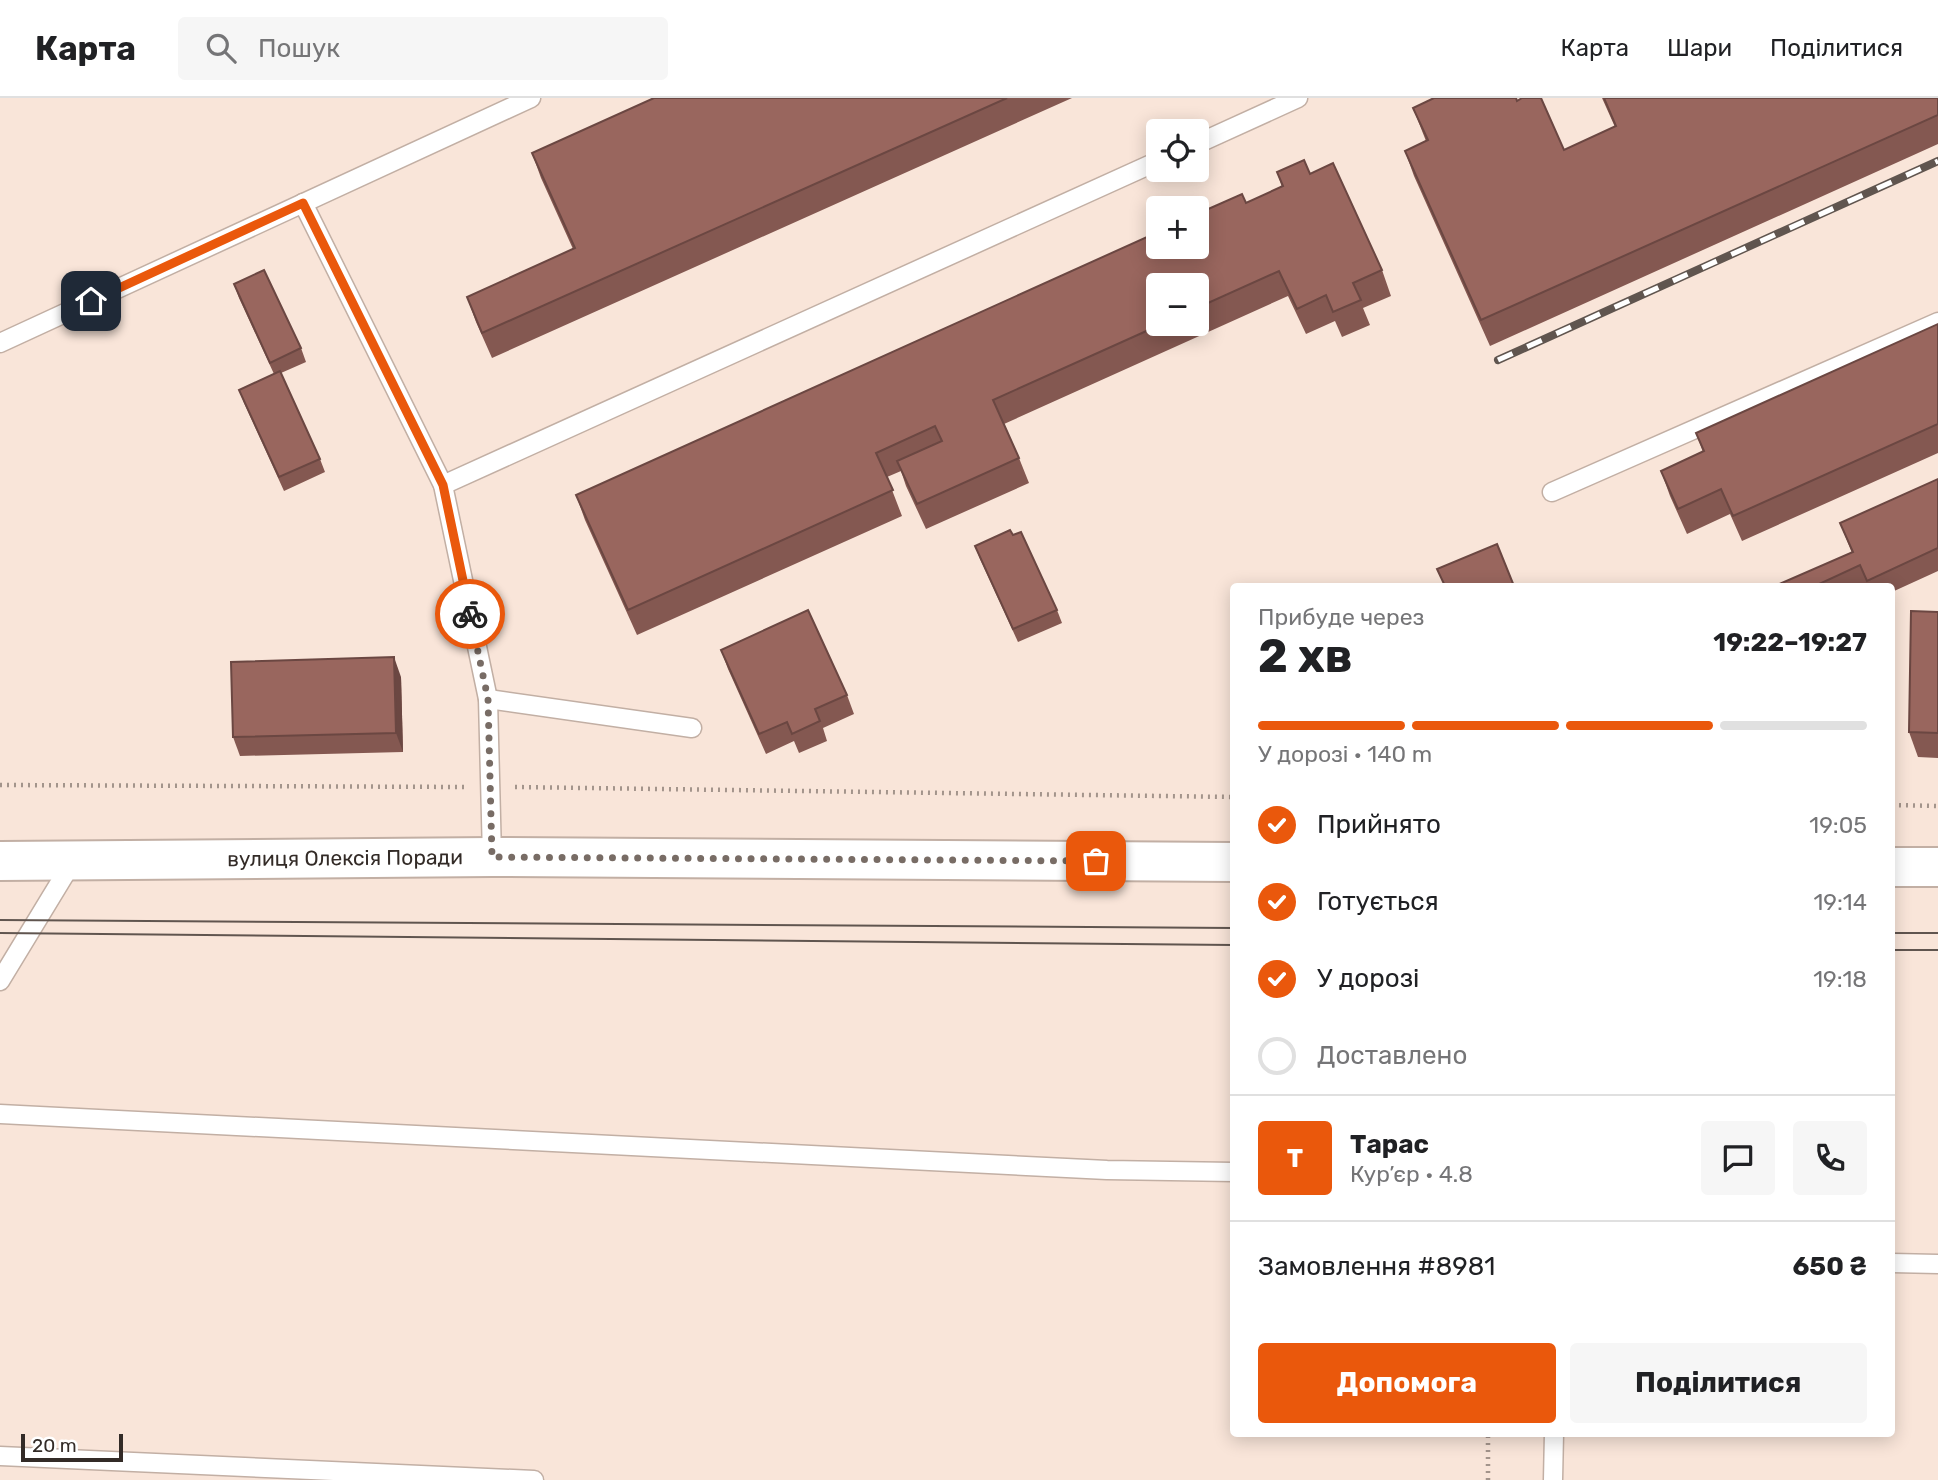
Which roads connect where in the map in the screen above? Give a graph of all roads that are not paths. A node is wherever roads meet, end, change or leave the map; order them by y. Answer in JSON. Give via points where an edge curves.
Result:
{"nodes":[{"id":1,"x":531,"y":98,"type":"edge"},
{"id":2,"x":1298,"y":98,"type":"edge"},
{"id":3,"x":1209,"y":139,"type":"edge"},
{"id":4,"x":1146,"y":166,"type":"edge"},
{"id":5,"x":303,"y":203,"type":"junction"},
{"id":6,"x":1938,"y":322,"type":"edge"},
{"id":7,"x":0,"y":343,"type":"edge"},
{"id":8,"x":443,"y":485,"type":"junction"},
{"id":9,"x":1552,"y":492,"type":"dead end"},
{"id":10,"x":488,"y":699,"type":"junction"},
{"id":11,"x":692,"y":728,"type":"dead end"},
{"id":12,"x":492,"y":857,"type":"junction"},
{"id":13,"x":0,"y":861,"type":"edge"},
{"id":14,"x":73,"y":862,"type":"junction"},
{"id":15,"x":1230,"y":862,"type":"edge"},
{"id":16,"x":1895,"y":867,"type":"edge"},
{"id":17,"x":1938,"y":867,"type":"edge"},
{"id":18,"x":0,"y":981,"type":"edge"},
{"id":19,"x":0,"y":1114,"type":"edge"},
{"id":20,"x":1230,"y":1172,"type":"edge"},
{"id":21,"x":1895,"y":1263,"type":"edge"},
{"id":22,"x":1938,"y":1264,"type":"edge"},
{"id":23,"x":1554,"y":1437,"type":"edge"},
{"id":24,"x":0,"y":1456,"type":"edge"},
{"id":25,"x":534,"y":1480,"type":"edge"},
{"id":26,"x":1553,"y":1480,"type":"edge"}],
"edges":[{"from":1,"to":5,"type":"lane"},
{"from":2,"to":3,"type":"lane"},
{"from":4,"to":8,"type":"lane"},
{"from":5,"to":7,"type":"lane"},
{"from":5,"to":8,"type":"lane"},
{"from":6,"to":9,"type":"lane"},
{"from":8,"to":10,"type":"lane"},
{"from":10,"to":11,"type":"lane"},
{"from":10,"to":12,"type":"lane"},
{"from":12,"to":14,"type":"main road","name":"вулиця Олексія Поради"},
{"from":12,"to":15,"type":"main road","name":"вулиця Олексія Поради"},
{"from":13,"to":14,"type":"main road","name":"вулиця Олексія Поради"},
{"from":14,"to":18,"type":"lane"},
{"from":16,"to":17,"type":"main road"},
{"from":19,"to":20,"type":"lane","via":[[1107,1170]]},
{"from":21,"to":22,"type":"lane"},
{"from":23,"to":26,"type":"lane"},
{"from":24,"to":25,"type":"lane"}]}
